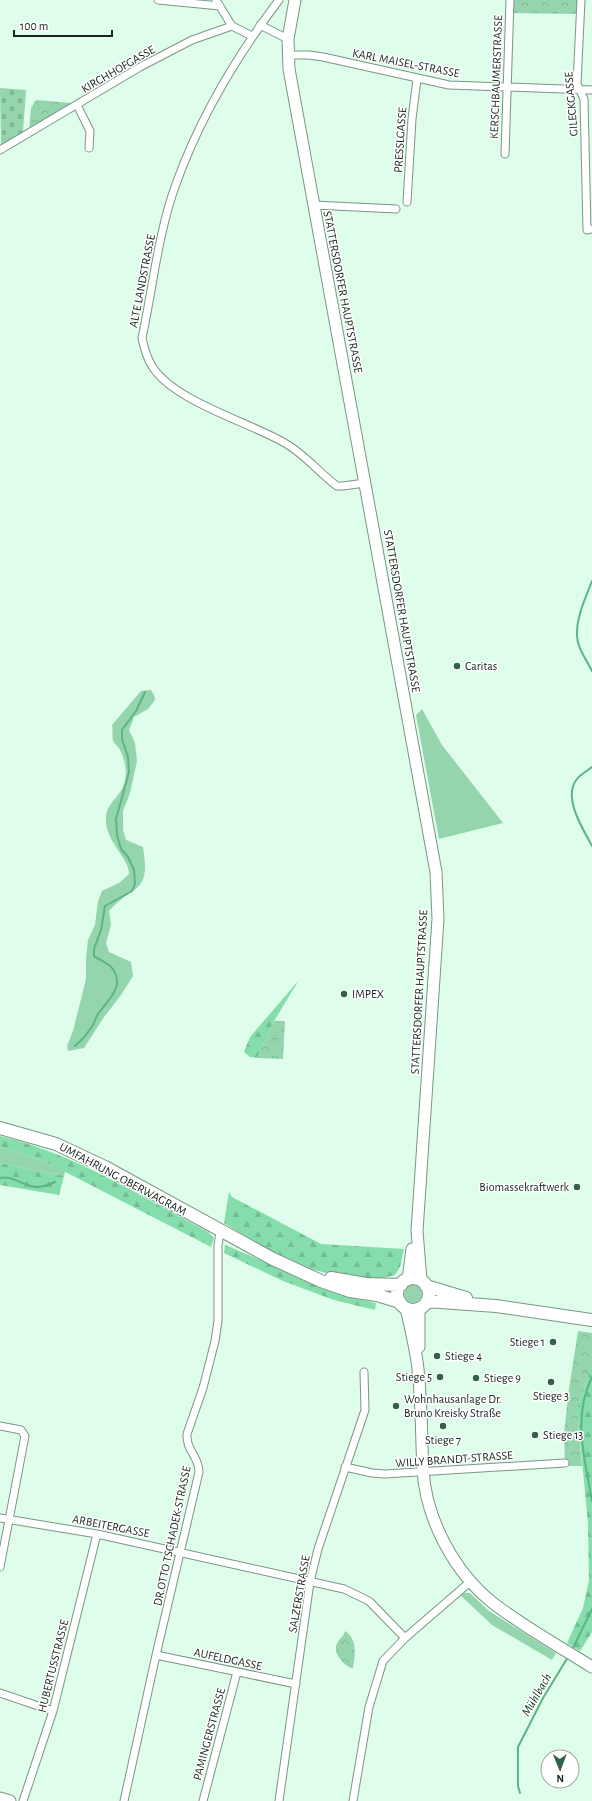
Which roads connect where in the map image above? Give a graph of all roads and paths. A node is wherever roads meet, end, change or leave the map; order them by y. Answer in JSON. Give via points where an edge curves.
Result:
{"nodes":[{"id":1,"x":158,"y":0,"type":"edge"},
{"id":2,"x":279,"y":0,"type":"edge"},
{"id":3,"x":295,"y":0,"type":"edge"},
{"id":4,"x":510,"y":0,"type":"edge"},
{"id":5,"x":581,"y":0,"type":"edge"},
{"id":6,"x":218,"y":3,"type":"edge"},
{"id":7,"x":260,"y":25,"type":"junction"},
{"id":8,"x":232,"y":26,"type":"junction"},
{"id":9,"x":252,"y":36,"type":"junction"},
{"id":10,"x":288,"y":40,"type":"junction"},
{"id":11,"x":288,"y":55,"type":"junction"},
{"id":12,"x":417,"y":79,"type":"junction"},
{"id":13,"x":507,"y":89,"type":"junction"},
{"id":14,"x":592,"y":90,"type":"edge"},
{"id":15,"x":580,"y":91,"type":"junction"},
{"id":16,"x":77,"y":105,"type":"junction"},
{"id":17,"x":89,"y":148,"type":"dead end"},
{"id":18,"x":0,"y":150,"type":"edge"},
{"id":19,"x":505,"y":154,"type":"dead end"},
{"id":20,"x":407,"y":202,"type":"dead end"},
{"id":21,"x":314,"y":205,"type":"junction"},
{"id":22,"x":396,"y":209,"type":"dead end"},
{"id":23,"x":590,"y":230,"type":"edge"},
{"id":24,"x":365,"y":483,"type":"junction"},
{"id":25,"x":0,"y":1128,"type":"edge"},
{"id":26,"x":220,"y":1231,"type":"junction"},
{"id":27,"x":417,"y":1231,"type":"junction"},
{"id":28,"x":322,"y":1279,"type":"junction"},
{"id":29,"x":404,"y":1282,"type":"junction"},
{"id":30,"x":424,"y":1283,"type":"junction"},
{"id":31,"x":403,"y":1305,"type":"junction"},
{"id":32,"x":423,"y":1305,"type":"junction"},
{"id":33,"x":496,"y":1306,"type":"junction"},
{"id":34,"x":592,"y":1320,"type":"edge"},
{"id":35,"x":417,"y":1361,"type":"junction"},
{"id":36,"x":364,"y":1372,"type":"dead end"},
{"id":37,"x":0,"y":1426,"type":"edge"},
{"id":38,"x":565,"y":1463,"type":"dead end"},
{"id":39,"x":345,"y":1467,"type":"junction"},
{"id":40,"x":423,"y":1472,"type":"junction"},
{"id":41,"x":0,"y":1518,"type":"edge"},
{"id":42,"x":10,"y":1519,"type":"junction"},
{"id":43,"x":97,"y":1534,"type":"junction"},
{"id":44,"x":181,"y":1552,"type":"junction"},
{"id":45,"x":0,"y":1567,"type":"edge"},
{"id":46,"x":471,"y":1581,"type":"junction"},
{"id":47,"x":310,"y":1582,"type":"junction"},
{"id":48,"x":404,"y":1638,"type":"junction"},
{"id":49,"x":156,"y":1655,"type":"junction"},
{"id":50,"x":592,"y":1667,"type":"edge"},
{"id":51,"x":237,"y":1672,"type":"junction"},
{"id":52,"x":296,"y":1684,"type":"junction"},
{"id":53,"x":0,"y":1693,"type":"edge"},
{"id":54,"x":53,"y":1711,"type":"junction"},
{"id":55,"x":0,"y":1798,"type":"edge"},
{"id":56,"x":10,"y":1801,"type":"edge"},
{"id":57,"x":22,"y":1801,"type":"edge"},
{"id":58,"x":124,"y":1801,"type":"edge"},
{"id":59,"x":203,"y":1801,"type":"edge"},
{"id":60,"x":279,"y":1801,"type":"edge"},
{"id":61,"x":353,"y":1801,"type":"edge"}],
"edges":[{"from":1,"to":6,"type":"street"},
{"from":2,"to":7,"type":"street","name":"ALTE LANDSTRASSE"},
{"from":3,"to":10,"type":"main road","name":"STATTERSDORFER HAUPTSTRASSE"},
{"from":4,"to":13,"type":"street","name":"KERSCHBAUMERSTRASSE"},
{"from":5,"to":15,"type":"street","name":"GILECKGASSE","via":[[577,84]]},
{"from":6,"to":8,"type":"street"},
{"from":7,"to":9,"type":"street","name":"ALTE LANDSTRASSE"},
{"from":7,"to":10,"type":"street"},
{"from":8,"to":9,"type":"street"},
{"from":8,"to":16,"type":"street","name":"KIRCHHOFGASSE","via":[[170,51]]},
{"from":9,"to":24,"type":"street","name":"ALTE LANDSTRASSE","via":[[207,111],[176,185],[164,225],[142,338],[145,350],[152,367],[160,376],[198,403],[284,442],[304,456],[337,486]]},
{"from":10,"to":11,"type":"main road","name":"STATTERSDORFER HAUPTSTRASSE"},
{"from":11,"to":12,"type":"street","name":"KARL MAISEL-STRASSE","via":[[323,57]]},
{"from":11,"to":21,"type":"main road","name":"STATTERSDORFER HAUPTSTRASSE"},
{"from":12,"to":13,"type":"street","name":"KARL MAISEL-STRASSE","via":[[449,85]]},
{"from":12,"to":20,"type":"street","name":"PRESSLGASSE"},
{"from":13,"to":15,"type":"street","name":"KARL MAISEL-STRASSE"},
{"from":13,"to":19,"type":"street","name":"KERSCHBAUMERSTRASSE"},
{"from":14,"to":15,"type":"street","name":"KARL MAISEL-STRASSE"},
{"from":15,"to":23,"type":"street","name":"GILECKGASSE","via":[[584,99]]},
{"from":16,"to":17,"type":"street","via":[[89,126]]},
{"from":16,"to":18,"type":"street","name":"KIRCHHOFGASSE"},
{"from":21,"to":22,"type":"street"},
{"from":21,"to":24,"type":"main road","name":"STATTERSDORFER HAUPTSTRASSE"},
{"from":24,"to":27,"type":"main road","name":"STATTERSDORFER HAUPTSTRASSE","via":[[436,872],[438,919]]},
{"from":25,"to":26,"type":"main road","name":"UMFAHRUNG OBERWAGRAM","via":[[56,1144],[105,1167]]},
{"from":26,"to":28,"type":"main road","name":"UMFAHRUNG OBERWAGRAM","via":[[273,1259]]},
{"from":26,"to":44,"type":"street","name":"DR.OTTO TSCHADEK-STRASSE","via":[[218,1321],[203,1388],[187,1434],[186,1442],[199,1462],[199,1472]]},
{"from":27,"to":29,"type":"main road","name":"STATTERSDORFER HAUPTSTRASSE"},
{"from":27,"to":30,"type":"main road","name":"STATTERSDORFER HAUPTSTRASSE"},
{"from":28,"to":29,"type":"main road","via":[[366,1284]]},
{"from":28,"to":31,"type":"main road","via":[[350,1291],[377,1295]]},
{"from":29,"to":30,"type":"main road","via":[[412,1279]]},
{"from":29,"to":31,"type":"main road","via":[[398,1293]]},
{"from":30,"to":32,"type":"main road","via":[[429,1293]]},
{"from":30,"to":33,"type":"main road"},
{"from":31,"to":32,"type":"main road","via":[[410,1309]]},
{"from":31,"to":35,"type":"main road"},
{"from":32,"to":33,"type":"main road"},
{"from":32,"to":35,"type":"main road"},
{"from":33,"to":34,"type":"main road"},
{"from":35,"to":40,"type":"main road"},
{"from":36,"to":39,"type":"street","name":"SALZERSTRASSE","via":[[365,1410]]},
{"from":37,"to":42,"type":"street","via":[[21,1430],[25,1436]]},
{"from":38,"to":40,"type":"street","name":"WILLY BRANDT-STRASSE"},
{"from":39,"to":40,"type":"street","name":"WILLY BRANDT-STRASSE","via":[[385,1474]]},
{"from":39,"to":47,"type":"street","name":"SALZERSTRASSE"},
{"from":40,"to":46,"type":"main road","via":[[436,1526],[454,1559]]},
{"from":41,"to":42,"type":"street","name":"ARBEITERGASSE"},
{"from":42,"to":43,"type":"street","name":"ARBEITERGASSE"},
{"from":42,"to":45,"type":"street"},
{"from":43,"to":44,"type":"street","name":"ARBEITERGASSE"},
{"from":43,"to":54,"type":"street","name":"HUBERTUSSTRASSE"},
{"from":44,"to":47,"type":"street","name":"ARBEITERGASSE"},
{"from":44,"to":49,"type":"street","name":"DR.OTTO TSCHADEK-STRASSE"},
{"from":46,"to":48,"type":"street"},
{"from":46,"to":50,"type":"main road","via":[[492,1602],[518,1621]]},
{"from":47,"to":48,"type":"street","name":"ARBEITERGASSE","via":[[344,1589],[369,1601]]},
{"from":47,"to":52,"type":"street","name":"SALZERSTRASSE"},
{"from":48,"to":61,"type":"street","via":[[383,1661],[377,1675],[369,1706]]},
{"from":49,"to":51,"type":"street","name":"AUFELDGASSE"},
{"from":49,"to":58,"type":"street","name":"DR.OTTO TSCHADEK-STRASSE"},
{"from":51,"to":52,"type":"street","name":"AUFELDGASSE"},
{"from":51,"to":59,"type":"street","name":"PAMINGERSTRASSE"},
{"from":52,"to":60,"type":"street","name":"SALZERSTRASSE"},
{"from":53,"to":54,"type":"street"},
{"from":54,"to":57,"type":"street","name":"HUBERTUSSTRASSE"},
{"from":55,"to":56,"type":"main road"}]}
